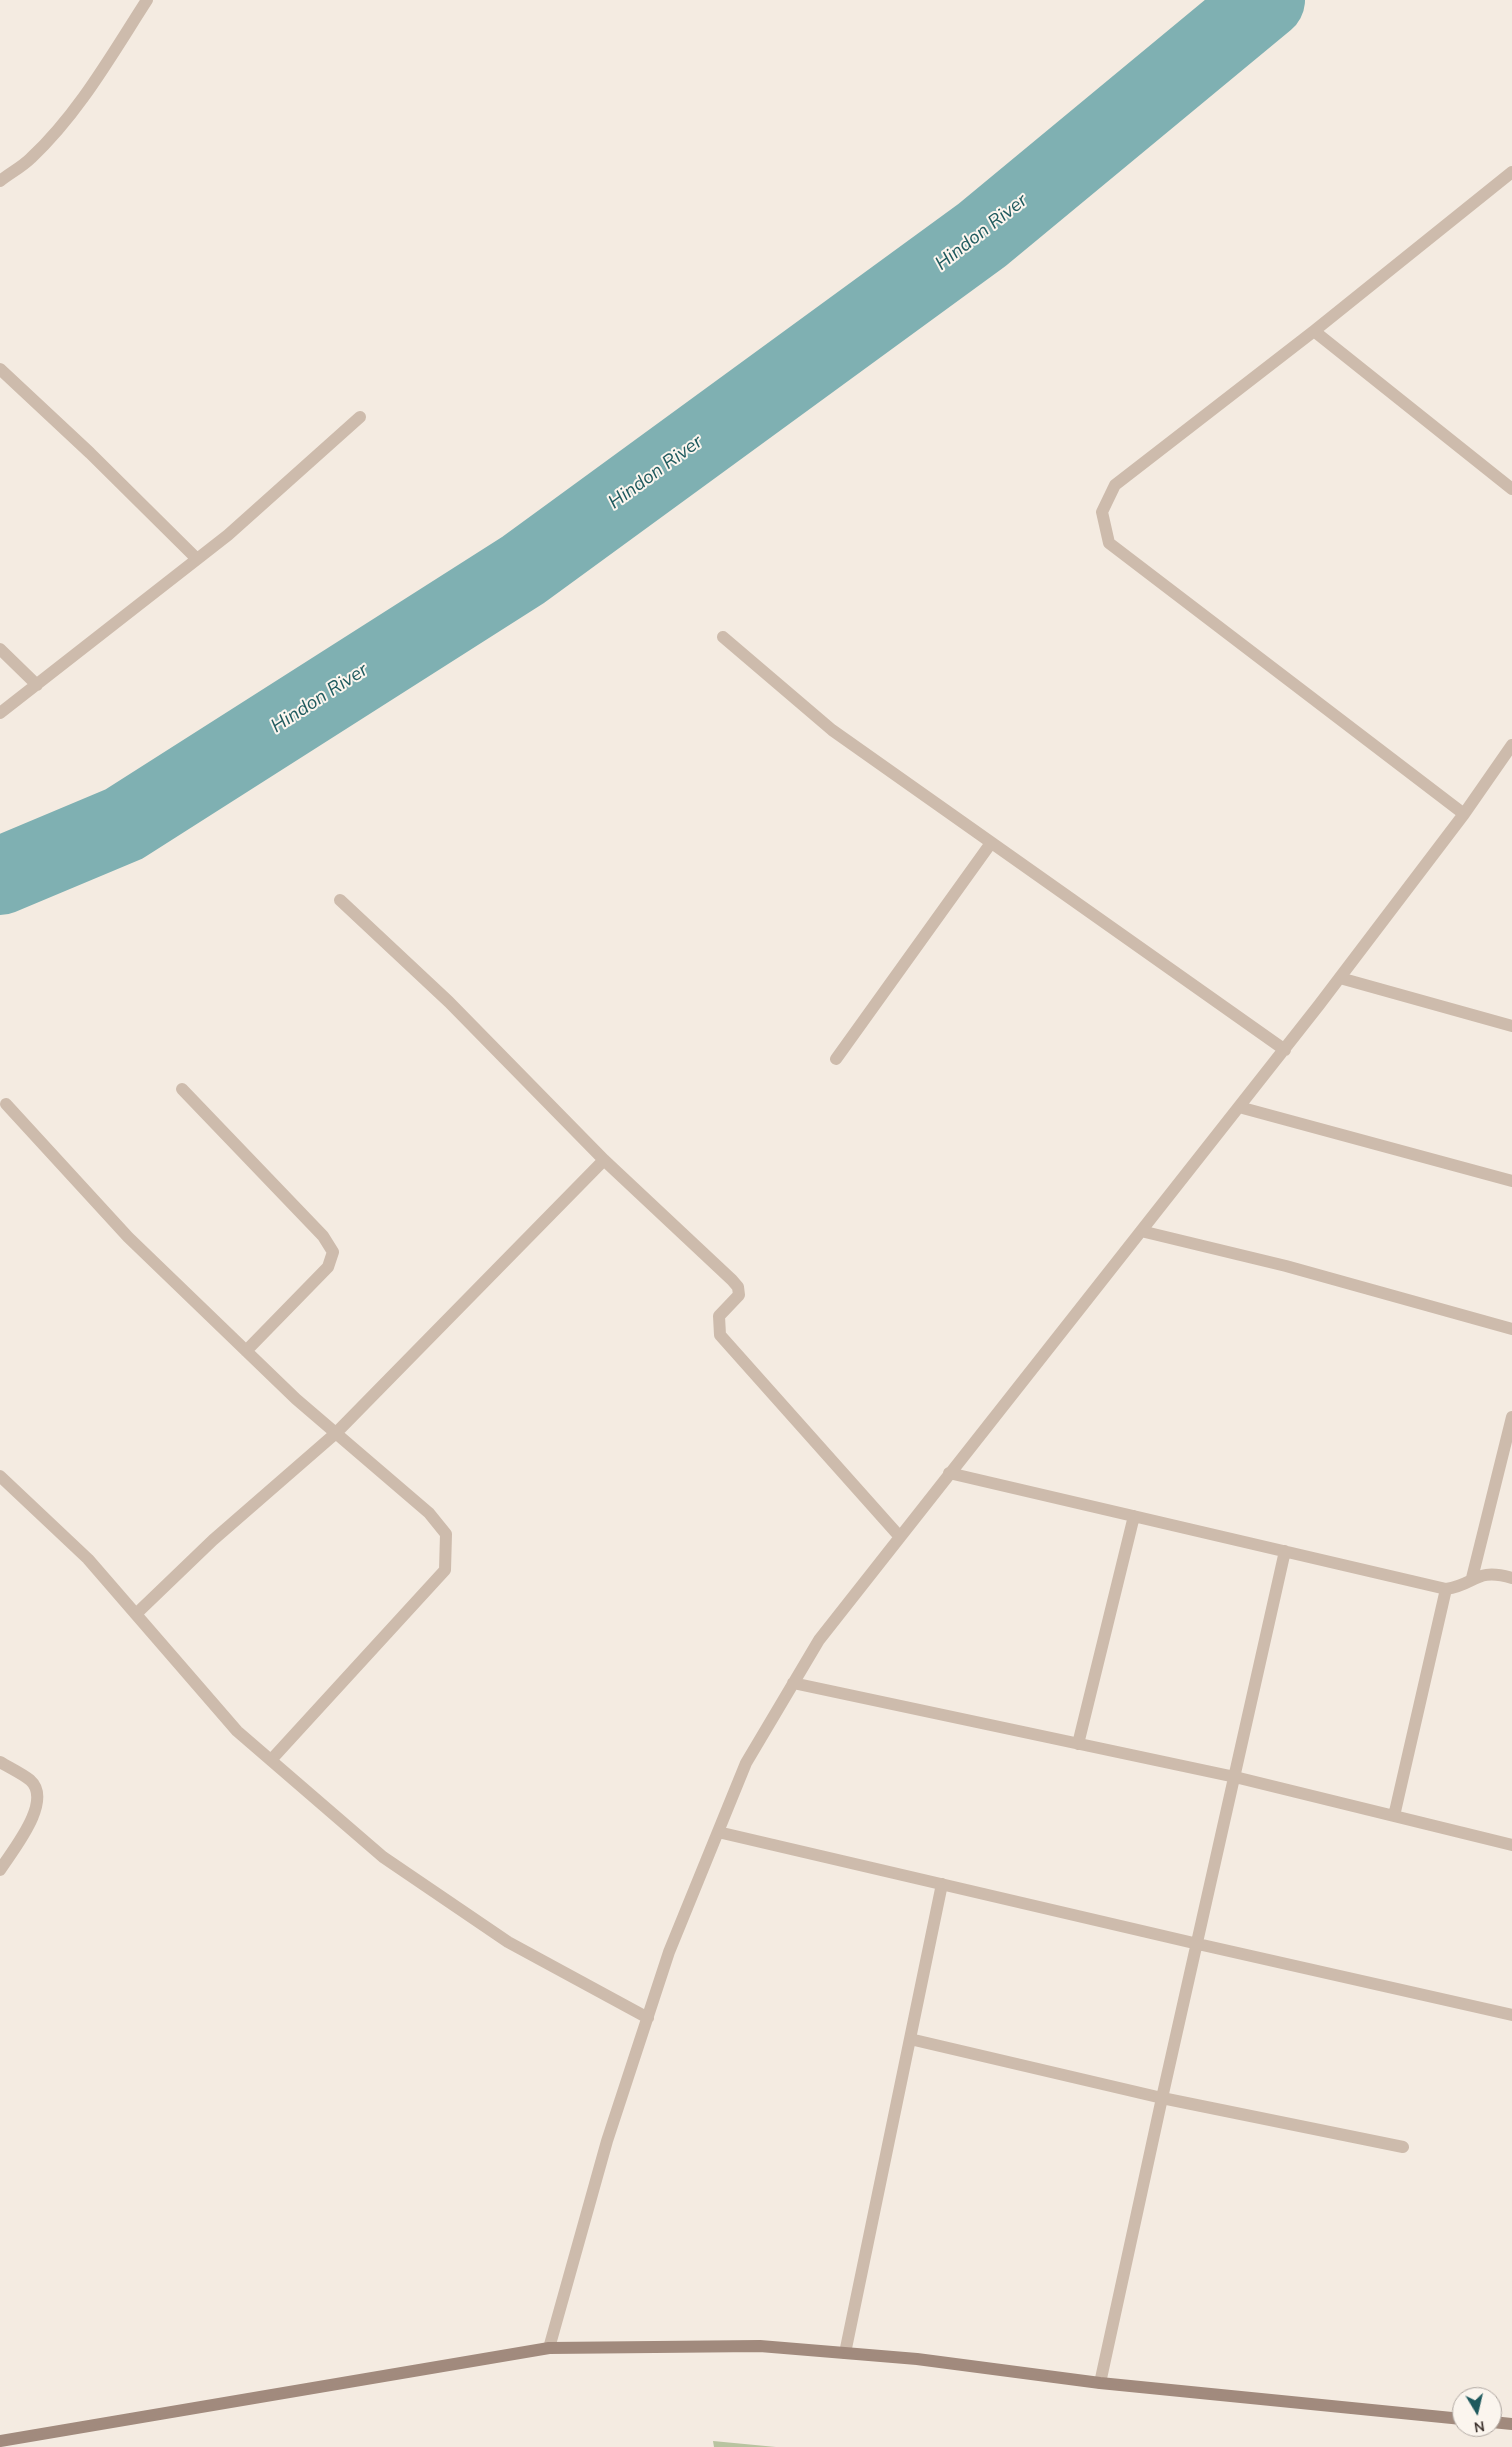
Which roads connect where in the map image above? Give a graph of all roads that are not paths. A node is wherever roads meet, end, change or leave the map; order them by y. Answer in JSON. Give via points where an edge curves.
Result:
{"nodes":[{"id":1,"x":147,"y":0,"type":"edge"},
{"id":2,"x":1512,"y":172,"type":"edge"},
{"id":3,"x":0,"y":180,"type":"edge"},
{"id":4,"x":1314,"y":331,"type":"junction"},
{"id":5,"x":0,"y":368,"type":"edge"},
{"id":6,"x":360,"y":418,"type":"dead end"},
{"id":7,"x":1512,"y":489,"type":"edge"},
{"id":8,"x":197,"y":559,"type":"junction"},
{"id":9,"x":723,"y":637,"type":"dead end"},
{"id":10,"x":0,"y":649,"type":"edge"},
{"id":11,"x":37,"y":684,"type":"junction"},
{"id":12,"x":0,"y":713,"type":"edge"},
{"id":13,"x":1512,"y":745,"type":"edge"},
{"id":14,"x":1464,"y":814,"type":"junction"},
{"id":15,"x":991,"y":843,"type":"junction"},
{"id":16,"x":340,"y":900,"type":"dead end"},
{"id":17,"x":1340,"y":978,"type":"junction"},
{"id":18,"x":1512,"y":1026,"type":"edge"},
{"id":19,"x":1285,"y":1050,"type":"junction"},
{"id":20,"x":836,"y":1059,"type":"dead end"},
{"id":21,"x":182,"y":1089,"type":"dead end"},
{"id":22,"x":6,"y":1104,"type":"dead end"},
{"id":23,"x":1239,"y":1107,"type":"junction"},
{"id":24,"x":604,"y":1160,"type":"junction"},
{"id":25,"x":1512,"y":1182,"type":"edge"},
{"id":26,"x":1141,"y":1231,"type":"junction"},
{"id":27,"x":1512,"y":1329,"type":"edge"},
{"id":28,"x":246,"y":1351,"type":"junction"},
{"id":29,"x":1512,"y":1417,"type":"edge"},
{"id":30,"x":336,"y":1433,"type":"junction"},
{"id":31,"x":949,"y":1473,"type":"junction"},
{"id":32,"x":0,"y":1476,"type":"edge"},
{"id":33,"x":1134,"y":1516,"type":"junction"},
{"id":34,"x":900,"y":1537,"type":"junction"},
{"id":35,"x":1285,"y":1551,"type":"junction"},
{"id":36,"x":1472,"y":1578,"type":"junction"},
{"id":37,"x":1512,"y":1578,"type":"edge"},
{"id":38,"x":1446,"y":1590,"type":"junction"},
{"id":39,"x":136,"y":1614,"type":"junction"},
{"id":40,"x":793,"y":1683,"type":"junction"},
{"id":41,"x":1078,"y":1744,"type":"junction"},
{"id":42,"x":271,"y":1760,"type":"junction"},
{"id":43,"x":0,"y":1762,"type":"edge"},
{"id":44,"x":1236,"y":1777,"type":"junction"},
{"id":45,"x":1394,"y":1816,"type":"junction"},
{"id":46,"x":718,"y":1832,"type":"junction"},
{"id":47,"x":1512,"y":1845,"type":"edge"},
{"id":48,"x":0,"y":1870,"type":"edge"},
{"id":49,"x":942,"y":1884,"type":"junction"},
{"id":50,"x":1198,"y":1944,"type":"junction"},
{"id":51,"x":1512,"y":2015,"type":"edge"},
{"id":52,"x":648,"y":2018,"type":"junction"},
{"id":53,"x":910,"y":2039,"type":"junction"},
{"id":54,"x":1162,"y":2098,"type":"junction"},
{"id":55,"x":1402,"y":2147,"type":"dead end"},
{"id":56,"x":549,"y":2348,"type":"junction"},
{"id":57,"x":845,"y":2353,"type":"junction"},
{"id":58,"x":1100,"y":2383,"type":"junction"},
{"id":59,"x":1452,"y":2418,"type":"edge"},
{"id":60,"x":0,"y":2441,"type":"edge"}],
"edges":[{"from":1,"to":3,"type":"street","via":[[93,84],[58,129],[31,159]]},
{"from":2,"to":4,"type":"street"},
{"from":4,"to":7,"type":"street"},
{"from":4,"to":14,"type":"street","via":[[1115,485],[1102,512],[1109,543]]},
{"from":5,"to":8,"type":"street"},
{"from":6,"to":8,"type":"street"},
{"from":8,"to":11,"type":"street"},
{"from":9,"to":15,"type":"street","via":[[832,730]]},
{"from":10,"to":11,"type":"street"},
{"from":11,"to":12,"type":"street"},
{"from":13,"to":14,"type":"street"},
{"from":14,"to":17,"type":"street"},
{"from":15,"to":19,"type":"street"},
{"from":15,"to":20,"type":"street"},
{"from":16,"to":24,"type":"street","via":[[448,1002]]},
{"from":17,"to":18,"type":"street"},
{"from":17,"to":19,"type":"street"},
{"from":19,"to":23,"type":"street"},
{"from":21,"to":28,"type":"street","via":[[323,1236],[333,1252],[328,1267]]},
{"from":22,"to":28,"type":"street","via":[[128,1238]]},
{"from":23,"to":25,"type":"street"},
{"from":23,"to":26,"type":"street"},
{"from":24,"to":30,"type":"street"},
{"from":24,"to":34,"type":"street","via":[[738,1287],[739,1295],[719,1316],[720,1335]]},
{"from":26,"to":27,"type":"street","via":[[1286,1266]]},
{"from":26,"to":31,"type":"street"},
{"from":28,"to":30,"type":"street"},
{"from":29,"to":36,"type":"street"},
{"from":30,"to":39,"type":"street","via":[[213,1540]]},
{"from":30,"to":42,"type":"street","via":[[429,1513],[446,1534],[445,1570]]},
{"from":31,"to":33,"type":"street"},
{"from":31,"to":34,"type":"street"},
{"from":32,"to":39,"type":"street","via":[[88,1559]]},
{"from":33,"to":35,"type":"street"},
{"from":33,"to":41,"type":"street"},
{"from":34,"to":40,"type":"street","via":[[819,1640]]},
{"from":35,"to":38,"type":"street"},
{"from":35,"to":44,"type":"street"},
{"from":36,"to":37,"type":"street","via":[[1499,1574]]},
{"from":36,"to":38,"type":"street","via":[[1462,1587]]},
{"from":38,"to":45,"type":"street"},
{"from":39,"to":42,"type":"street","via":[[237,1731]]},
{"from":40,"to":41,"type":"street"},
{"from":40,"to":46,"type":"street","via":[[746,1763]]},
{"from":41,"to":44,"type":"street"},
{"from":42,"to":52,"type":"street","via":[[383,1857],[508,1942]]},
{"from":43,"to":48,"type":"street","via":[[32,1781],[37,1811]]},
{"from":44,"to":45,"type":"street"},
{"from":44,"to":50,"type":"street"},
{"from":45,"to":47,"type":"street"},
{"from":46,"to":49,"type":"street"},
{"from":46,"to":52,"type":"street","via":[[669,1952]]},
{"from":49,"to":50,"type":"street"},
{"from":49,"to":53,"type":"street"},
{"from":50,"to":51,"type":"street"},
{"from":50,"to":54,"type":"street"},
{"from":52,"to":56,"type":"street","via":[[607,2141]]},
{"from":53,"to":54,"type":"street"},
{"from":53,"to":57,"type":"street"},
{"from":54,"to":55,"type":"street"},
{"from":54,"to":58,"type":"street"},
{"from":56,"to":57,"type":"street","via":[[760,2346]]},
{"from":56,"to":60,"type":"street"},
{"from":57,"to":58,"type":"street"},
{"from":58,"to":59,"type":"street"}]}
